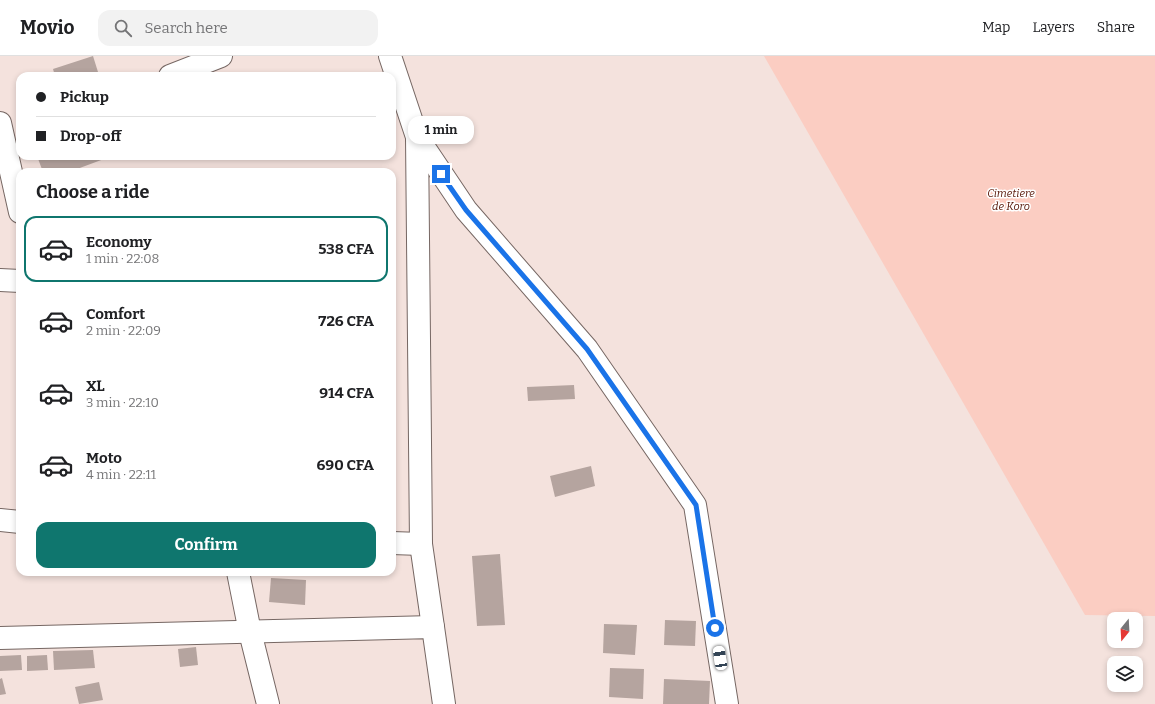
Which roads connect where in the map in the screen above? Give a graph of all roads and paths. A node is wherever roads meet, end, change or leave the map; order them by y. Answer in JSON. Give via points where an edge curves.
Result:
{"nodes":[{"id":1,"x":221,"y":56,"type":"edge"},
{"id":2,"x":390,"y":56,"type":"edge"},
{"id":3,"x":180,"y":72,"type":"edge"},
{"id":4,"x":395,"y":72,"type":"edge"},
{"id":5,"x":396,"y":74,"type":"edge"},
{"id":6,"x":8,"y":133,"type":"edge"},
{"id":7,"x":417,"y":137,"type":"junction"},
{"id":8,"x":16,"y":186,"type":"edge"},
{"id":9,"x":0,"y":280,"type":"edge"},
{"id":10,"x":16,"y":281,"type":"edge"},
{"id":11,"x":0,"y":520,"type":"edge"},
{"id":12,"x":16,"y":522,"type":"edge"},
{"id":13,"x":396,"y":543,"type":"edge"},
{"id":14,"x":421,"y":544,"type":"junction"},
{"id":15,"x":239,"y":576,"type":"edge"},
{"id":16,"x":433,"y":627,"type":"junction"},
{"id":17,"x":250,"y":632,"type":"junction"},
{"id":18,"x":0,"y":638,"type":"edge"},
{"id":19,"x":268,"y":704,"type":"edge"},
{"id":20,"x":444,"y":704,"type":"edge"},
{"id":21,"x":727,"y":704,"type":"edge"}],
"edges":[{"from":1,"to":3,"type":"street"},
{"from":2,"to":4,"type":"street"},
{"from":5,"to":7,"type":"street"},
{"from":6,"to":8,"type":"street"},
{"from":7,"to":14,"type":"street"},
{"from":7,"to":21,"type":"street","via":[[466,210],[587,349],[696,505]]},
{"from":9,"to":10,"type":"street"},
{"from":11,"to":12,"type":"street"},
{"from":13,"to":14,"type":"street"},
{"from":14,"to":16,"type":"street"},
{"from":15,"to":17,"type":"street"},
{"from":16,"to":17,"type":"street"},
{"from":16,"to":20,"type":"street"},
{"from":17,"to":18,"type":"street"},
{"from":17,"to":19,"type":"street"}]}
